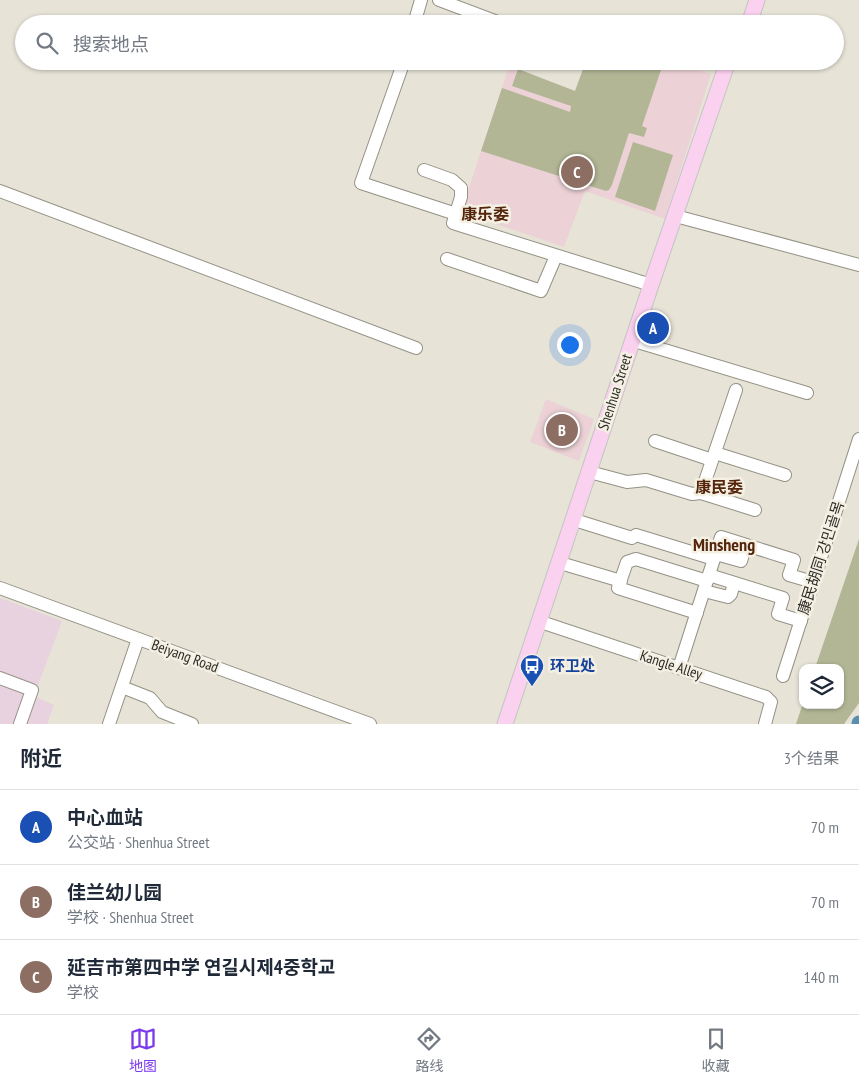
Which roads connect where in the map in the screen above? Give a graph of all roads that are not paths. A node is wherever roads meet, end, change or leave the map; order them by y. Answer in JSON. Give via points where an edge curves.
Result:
{"nodes":[{"id":1,"x":421,"y":0,"type":"edge"},
{"id":2,"x":439,"y":0,"type":"edge"},
{"id":3,"x":749,"y":0,"type":"edge"},
{"id":4,"x":758,"y":0,"type":"edge"},
{"id":5,"x":417,"y":15,"type":"edge"},
{"id":6,"x":479,"y":15,"type":"edge"},
{"id":7,"x":744,"y":15,"type":"edge"},
{"id":8,"x":752,"y":15,"type":"edge"},
{"id":9,"x":401,"y":70,"type":"edge"},
{"id":10,"x":725,"y":70,"type":"edge"},
{"id":11,"x":734,"y":70,"type":"edge"},
{"id":12,"x":424,"y":170,"type":"dead end"},
{"id":13,"x":0,"y":191,"type":"edge"},
{"id":14,"x":456,"y":214,"type":"junction"},
{"id":15,"x":684,"y":218,"type":"junction"},
{"id":16,"x":556,"y":256,"type":"junction"},
{"id":17,"x":447,"y":259,"type":"dead end"},
{"id":18,"x":859,"y":265,"type":"edge"},
{"id":19,"x":651,"y":285,"type":"junction"},
{"id":20,"x":641,"y":343,"type":"junction"},
{"id":21,"x":416,"y":348,"type":"dead end"},
{"id":22,"x":736,"y":390,"type":"dead end"},
{"id":23,"x":807,"y":393,"type":"dead end"},
{"id":24,"x":859,"y":439,"type":"edge"},
{"id":25,"x":655,"y":441,"type":"dead end"},
{"id":26,"x":714,"y":456,"type":"junction"},
{"id":27,"x":597,"y":474,"type":"junction"},
{"id":28,"x":785,"y":475,"type":"dead end"},
{"id":29,"x":701,"y":493,"type":"junction"},
{"id":30,"x":755,"y":510,"type":"dead end"},
{"id":31,"x":581,"y":522,"type":"junction"},
{"id":32,"x":746,"y":545,"type":"junction"},
{"id":33,"x":715,"y":556,"type":"junction"},
{"id":34,"x":567,"y":565,"type":"junction"},
{"id":35,"x":620,"y":582,"type":"junction"},
{"id":36,"x":706,"y":582,"type":"junction"},
{"id":37,"x":813,"y":582,"type":"junction"},
{"id":38,"x":0,"y":588,"type":"edge"},
{"id":39,"x":697,"y":613,"type":"junction"},
{"id":40,"x":800,"y":621,"type":"junction"},
{"id":41,"x":547,"y":624,"type":"junction"},
{"id":42,"x":138,"y":639,"type":"junction"},
{"id":43,"x":679,"y":668,"type":"junction"},
{"id":44,"x":783,"y":676,"type":"dead end"},
{"id":45,"x":0,"y":678,"type":"edge"},
{"id":46,"x":122,"y":687,"type":"junction"},
{"id":47,"x":20,"y":724,"type":"edge"},
{"id":48,"x":109,"y":724,"type":"edge"},
{"id":49,"x":192,"y":724,"type":"edge"},
{"id":50,"x":370,"y":724,"type":"edge"},
{"id":51,"x":505,"y":724,"type":"edge"},
{"id":52,"x":515,"y":724,"type":"edge"},
{"id":53,"x":765,"y":724,"type":"edge"}],
"edges":[{"from":1,"to":5,"type":"street"},
{"from":2,"to":6,"type":"street"},
{"from":3,"to":7,"type":"main road"},
{"from":4,"to":8,"type":"main road"},
{"from":9,"to":14,"type":"street","via":[[360,183]]},
{"from":10,"to":19,"type":"main road","name":"Shenhua Street"},
{"from":11,"to":15,"type":"main road","name":"Shenhua Street"},
{"from":12,"to":14,"type":"street","via":[[452,180],[461,188]]},
{"from":13,"to":21,"type":"street"},
{"from":14,"to":16,"type":"street","via":[[453,223]]},
{"from":15,"to":18,"type":"street"},
{"from":15,"to":20,"type":"main road","name":"Shenhua Street"},
{"from":16,"to":17,"type":"street","via":[[541,291]]},
{"from":16,"to":19,"type":"street"},
{"from":19,"to":51,"type":"main road","name":"Shenhua Street"},
{"from":20,"to":23,"type":"street"},
{"from":20,"to":27,"type":"main road","name":"Shenhua Street"},
{"from":22,"to":26,"type":"street"},
{"from":24,"to":37,"type":"street","name":"康民胡同 강민골목"},
{"from":25,"to":26,"type":"street"},
{"from":26,"to":28,"type":"street"},
{"from":26,"to":29,"type":"street"},
{"from":27,"to":29,"type":"street","via":[[627,482],[646,480],[692,494]]},
{"from":27,"to":31,"type":"main road","name":"Shenhua Street"},
{"from":29,"to":30,"type":"street"},
{"from":31,"to":33,"type":"street","via":[[632,538],[636,535]]},
{"from":31,"to":34,"type":"main road","name":"Shenhua Street"},
{"from":32,"to":33,"type":"street","via":[[741,562]]},
{"from":32,"to":33,"type":"street","via":[[721,537]]},
{"from":32,"to":37,"type":"street","via":[[794,560],[789,575]]},
{"from":33,"to":36,"type":"street"},
{"from":34,"to":35,"type":"street"},
{"from":34,"to":41,"type":"main road","name":"Shenhua Street"},
{"from":35,"to":36,"type":"street","via":[[626,562],[636,559]]},
{"from":35,"to":39,"type":"street","via":[[618,588]]},
{"from":36,"to":39,"type":"street"},
{"from":36,"to":40,"type":"street","via":[[728,597],[734,583],[783,598],[778,614]]},
{"from":37,"to":40,"type":"street","name":"康民胡同 강민골목"},
{"from":38,"to":42,"type":"street","name":"Beiyang Road"},
{"from":39,"to":43,"type":"street"},
{"from":40,"to":44,"type":"street","name":"康民胡同 강민골목"},
{"from":41,"to":43,"type":"street","name":"Kangle Alley"},
{"from":41,"to":52,"type":"main road","name":"Shenhua Street"},
{"from":42,"to":46,"type":"street"},
{"from":42,"to":50,"type":"street","name":"Beiyang Road"},
{"from":43,"to":53,"type":"street","name":"Kangle Alley","via":[[769,698],[771,706]]},
{"from":45,"to":47,"type":"street","via":[[32,690]]},
{"from":46,"to":48,"type":"street"},
{"from":46,"to":49,"type":"street","via":[[150,698],[162,712]]}]}
